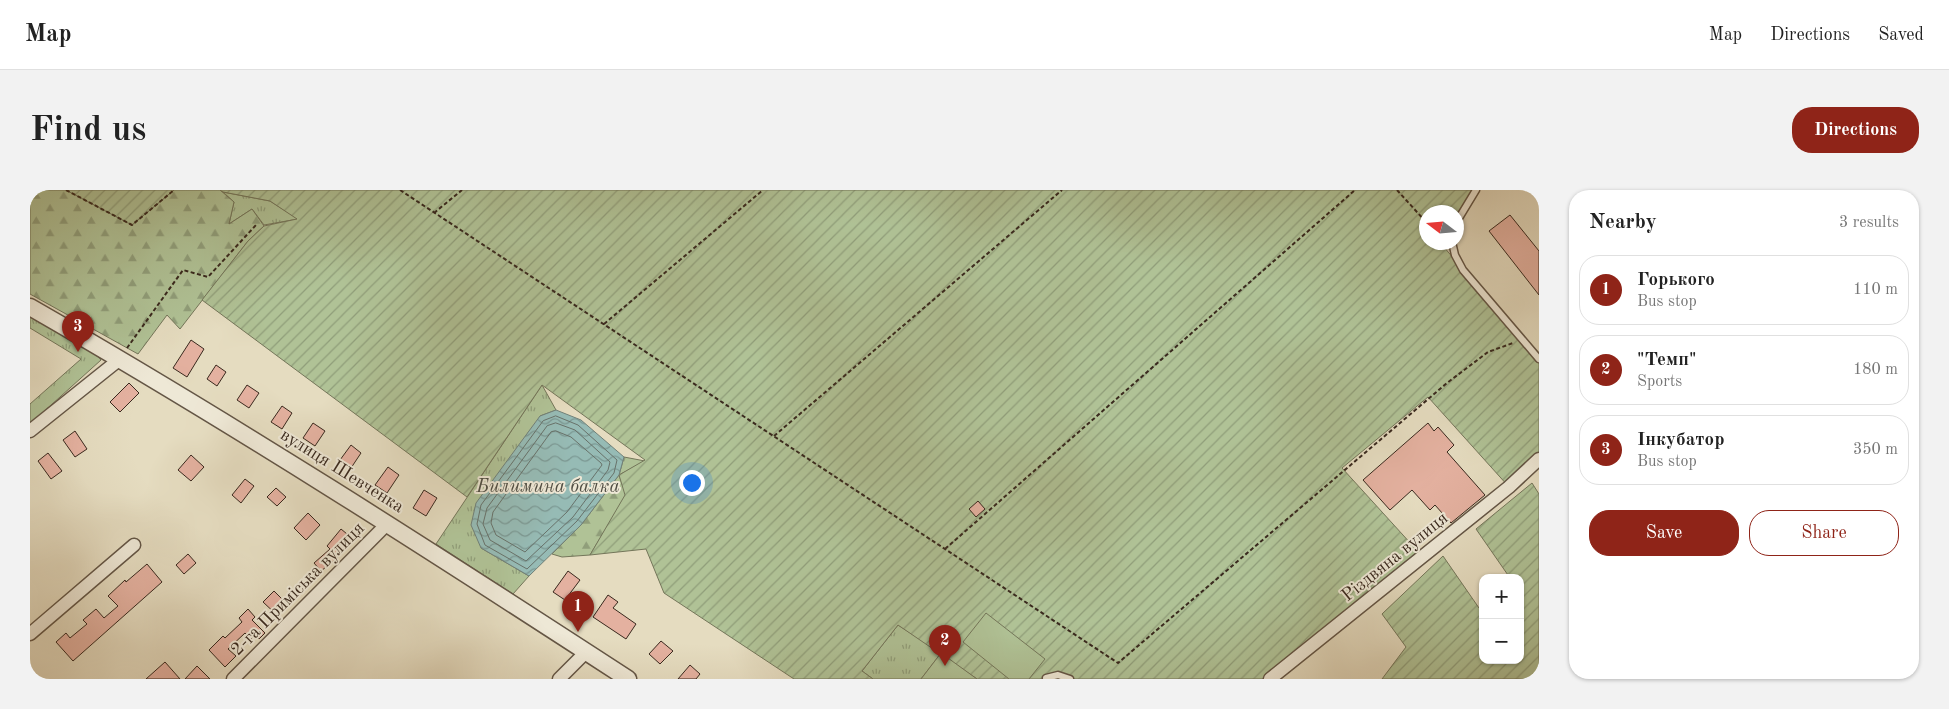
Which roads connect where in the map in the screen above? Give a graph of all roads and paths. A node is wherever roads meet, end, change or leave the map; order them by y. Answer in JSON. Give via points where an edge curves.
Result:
{"nodes":[{"id":1,"x":66,"y":190,"type":"edge"},
{"id":2,"x":174,"y":190,"type":"edge"},
{"id":3,"x":400,"y":190,"type":"edge"},
{"id":4,"x":462,"y":190,"type":"edge"},
{"id":5,"x":763,"y":190,"type":"edge"},
{"id":6,"x":1062,"y":190,"type":"edge"},
{"id":7,"x":1355,"y":190,"type":"edge"},
{"id":8,"x":1397,"y":190,"type":"edge"},
{"id":9,"x":1476,"y":190,"type":"edge"},
{"id":10,"x":1464,"y":210,"type":"edge"},
{"id":11,"x":434,"y":212,"type":"junction"},
{"id":12,"x":1419,"y":214,"type":"edge"},
{"id":13,"x":256,"y":226,"type":"dead end"},
{"id":14,"x":1454,"y":250,"type":"edge"},
{"id":15,"x":30,"y":307,"type":"edge"},
{"id":16,"x":604,"y":324,"type":"junction"},
{"id":17,"x":1523,"y":339,"type":"junction"},
{"id":18,"x":120,"y":359,"type":"junction"},
{"id":19,"x":1539,"y":359,"type":"edge"},
{"id":20,"x":30,"y":431,"type":"edge"},
{"id":21,"x":774,"y":436,"type":"junction"},
{"id":22,"x":1539,"y":459,"type":"edge"},
{"id":23,"x":388,"y":523,"type":"junction"},
{"id":24,"x":134,"y":545,"type":"dead end"},
{"id":25,"x":945,"y":549,"type":"junction"},
{"id":26,"x":30,"y":634,"type":"edge"},
{"id":27,"x":586,"y":652,"type":"junction"},
{"id":28,"x":1046,"y":678,"type":"edge"},
{"id":29,"x":233,"y":679,"type":"edge"},
{"id":30,"x":559,"y":679,"type":"edge"},
{"id":31,"x":628,"y":679,"type":"edge"},
{"id":32,"x":1070,"y":679,"type":"edge"},
{"id":33,"x":1270,"y":679,"type":"edge"}],
"edges":[{"from":1,"to":2,"type":"path","via":[[132,225]]},
{"from":3,"to":11,"type":"path"},
{"from":4,"to":11,"type":"path"},
{"from":5,"to":16,"type":"path"},
{"from":6,"to":21,"type":"path"},
{"from":7,"to":25,"type":"path"},
{"from":8,"to":12,"type":"path"},
{"from":9,"to":10,"type":"lane"},
{"from":11,"to":16,"type":"path"},
{"from":13,"to":18,"type":"path","via":[[208,277],[182,270]]},
{"from":14,"to":17,"type":"lane","via":[[1463,270]]},
{"from":15,"to":18,"type":"street","name":"вулиця Шевченка"},
{"from":16,"to":21,"type":"path"},
{"from":17,"to":19,"type":"lane"},
{"from":17,"to":25,"type":"path","via":[[1488,352],[1446,383],[1118,663]]},
{"from":18,"to":20,"type":"street"},
{"from":18,"to":23,"type":"street","name":"вулиця Шевченка"},
{"from":21,"to":25,"type":"path"},
{"from":22,"to":33,"type":"street","name":"Різдвяна вулиця","via":[[1509,487]]},
{"from":23,"to":27,"type":"street","name":"вулиця Шевченка"},
{"from":23,"to":29,"type":"street","name":"2-га Приміська вулиця"},
{"from":24,"to":26,"type":"street"},
{"from":27,"to":30,"type":"street"},
{"from":27,"to":31,"type":"street","name":"вулиця Шевченка"},
{"from":28,"to":32,"type":"lane","via":[[1058,675]]}]}
